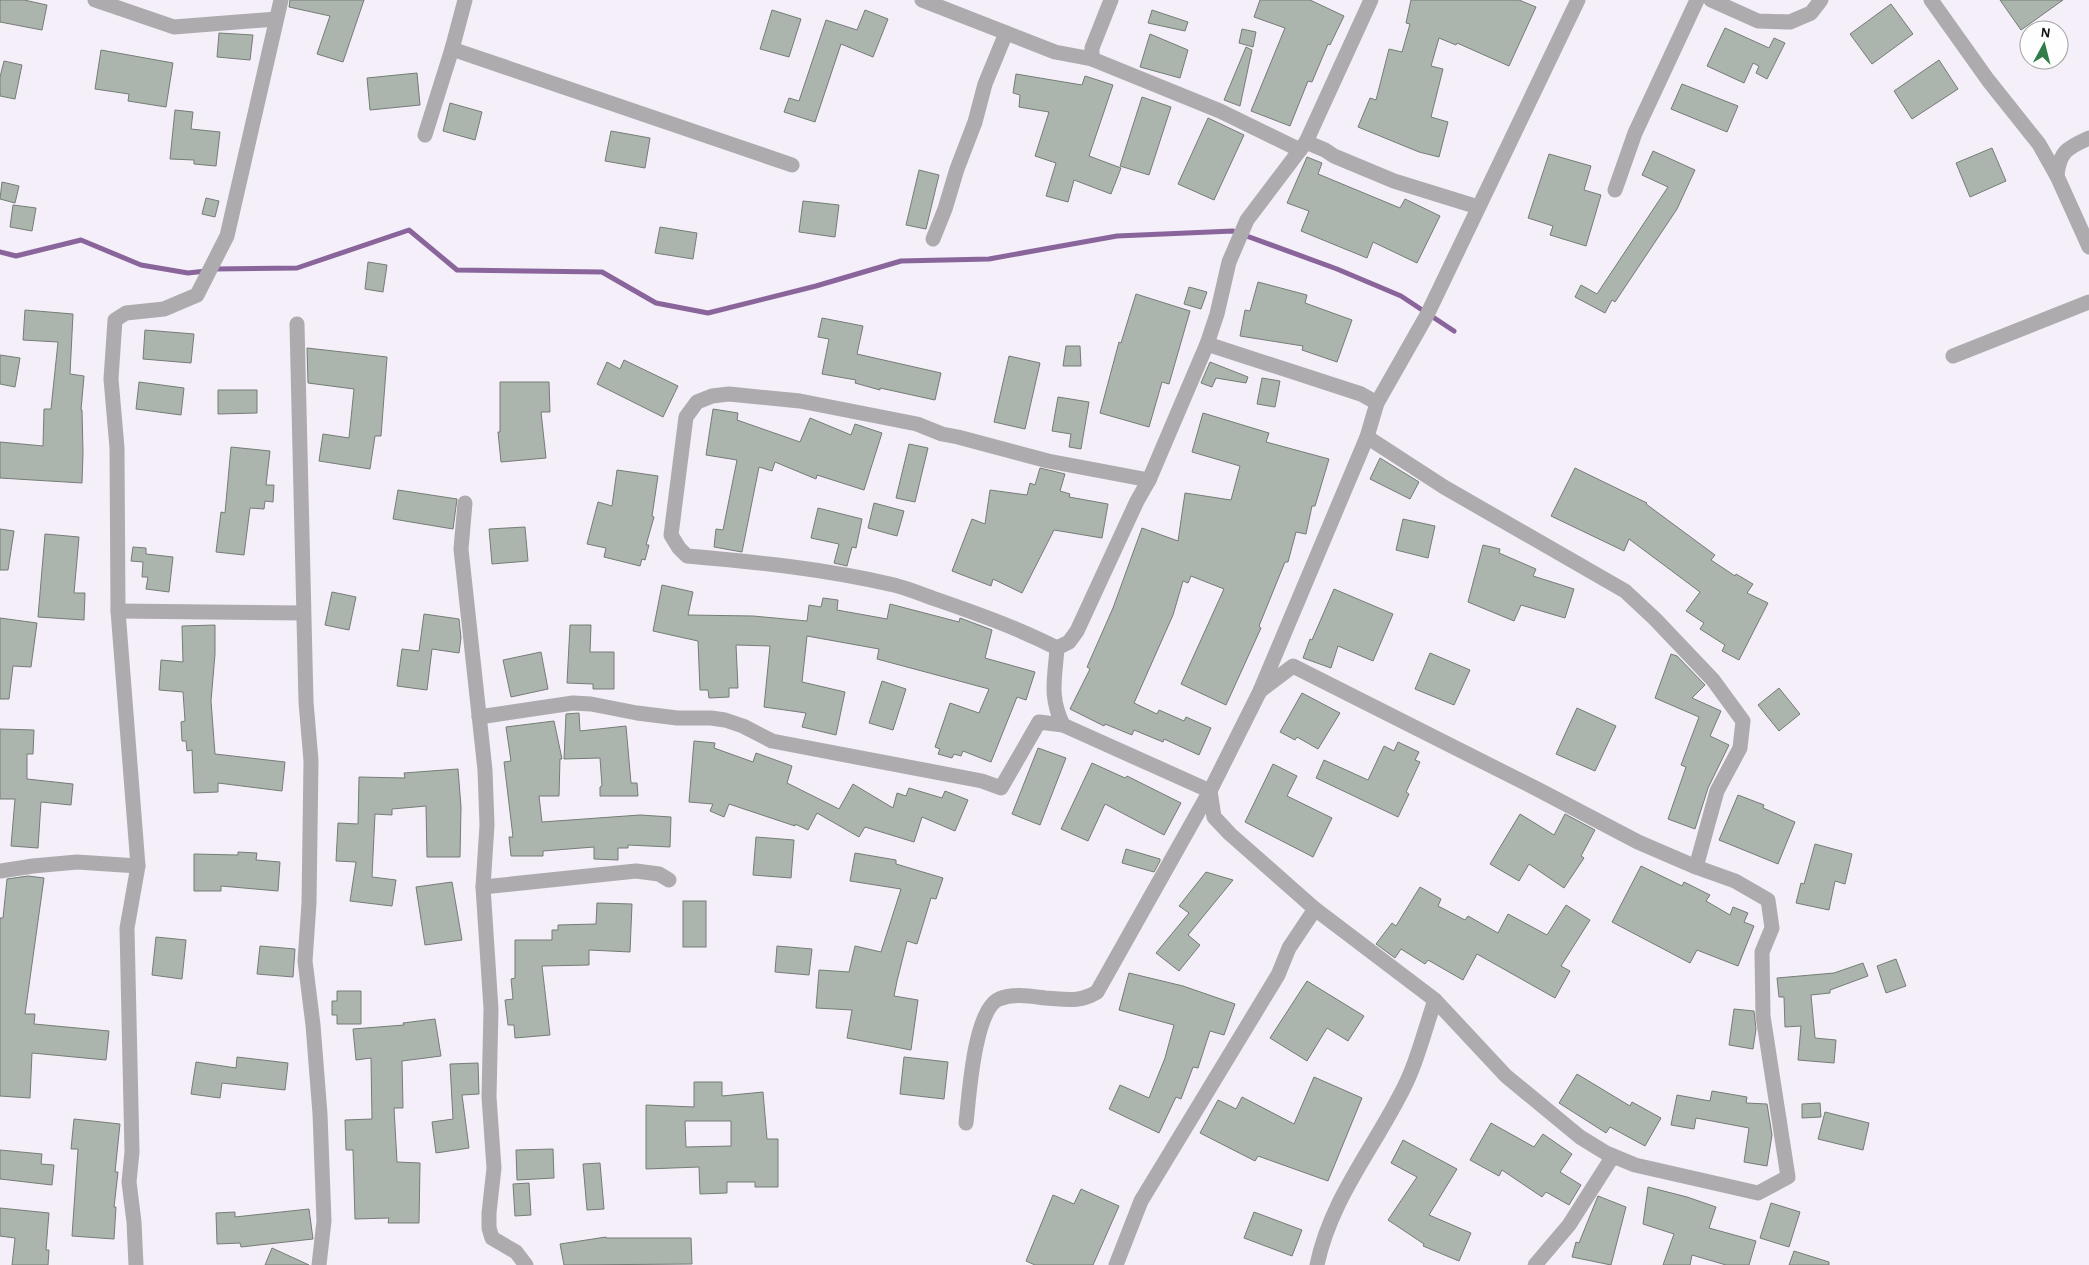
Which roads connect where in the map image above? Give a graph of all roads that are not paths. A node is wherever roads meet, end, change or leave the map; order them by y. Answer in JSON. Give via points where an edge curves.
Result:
{"nodes":[{"id":1,"x":95,"y":0,"type":"edge"},
{"id":2,"x":281,"y":0,"type":"edge"},
{"id":3,"x":466,"y":0,"type":"edge"},
{"id":4,"x":922,"y":0,"type":"edge"},
{"id":5,"x":1111,"y":0,"type":"edge"},
{"id":6,"x":1371,"y":0,"type":"edge"},
{"id":7,"x":1578,"y":0,"type":"edge"},
{"id":8,"x":1696,"y":0,"type":"edge"},
{"id":9,"x":1711,"y":0,"type":"edge"},
{"id":10,"x":1821,"y":0,"type":"edge"},
{"id":11,"x":1930,"y":0,"type":"edge"},
{"id":12,"x":276,"y":19,"type":"junction"},
{"id":13,"x":1006,"y":33,"type":"junction"},
{"id":14,"x":452,"y":49,"type":"junction"},
{"id":15,"x":1092,"y":59,"type":"junction"},
{"id":16,"x":425,"y":135,"type":"dead end"},
{"id":17,"x":2089,"y":138,"type":"edge"},
{"id":18,"x":2039,"y":144,"type":"junction"},
{"id":19,"x":1303,"y":146,"type":"junction"},
{"id":20,"x":2068,"y":148,"type":"junction"},
{"id":21,"x":792,"y":166,"type":"dead end"},
{"id":22,"x":2057,"y":176,"type":"junction"},
{"id":23,"x":1615,"y":190,"type":"dead end"},
{"id":24,"x":1478,"y":207,"type":"junction"},
{"id":25,"x":933,"y":239,"type":"dead end"},
{"id":26,"x":2089,"y":246,"type":"edge"},
{"id":27,"x":2089,"y":302,"type":"edge"},
{"id":28,"x":297,"y":324,"type":"dead end"},
{"id":29,"x":1207,"y":344,"type":"junction"},
{"id":30,"x":1953,"y":356,"type":"dead end"},
{"id":31,"x":1377,"y":403,"type":"junction"},
{"id":32,"x":1367,"y":437,"type":"junction"},
{"id":33,"x":1149,"y":480,"type":"junction"},
{"id":34,"x":465,"y":503,"type":"dead end"},
{"id":35,"x":118,"y":611,"type":"junction"},
{"id":36,"x":304,"y":613,"type":"junction"},
{"id":37,"x":1057,"y":648,"type":"junction"},
{"id":38,"x":1260,"y":691,"type":"junction"},
{"id":39,"x":1053,"y":698,"type":"junction"},
{"id":40,"x":479,"y":717,"type":"junction"},
{"id":41,"x":1039,"y":722,"type":"junction"},
{"id":42,"x":1063,"y":725,"type":"junction"},
{"id":43,"x":1210,"y":792,"type":"junction"},
{"id":44,"x":138,"y":866,"type":"junction"},
{"id":45,"x":1696,"y":867,"type":"junction"},
{"id":46,"x":0,"y":871,"type":"edge"},
{"id":47,"x":669,"y":880,"type":"dead end"},
{"id":48,"x":484,"y":887,"type":"junction"},
{"id":49,"x":1315,"y":909,"type":"junction"},
{"id":50,"x":1435,"y":1000,"type":"junction"},
{"id":51,"x":966,"y":1123,"type":"dead end"},
{"id":52,"x":1613,"y":1156,"type":"junction"},
{"id":53,"x":136,"y":1265,"type":"edge"},
{"id":54,"x":319,"y":1265,"type":"edge"},
{"id":55,"x":526,"y":1265,"type":"edge"},
{"id":56,"x":1116,"y":1265,"type":"edge"},
{"id":57,"x":1317,"y":1265,"type":"edge"},
{"id":58,"x":1535,"y":1265,"type":"edge"}],
"edges":[{"from":1,"to":12,"type":"street","via":[[174,27]]},
{"from":2,"to":12,"type":"street"},
{"from":3,"to":14,"type":"street"},
{"from":4,"to":13,"type":"street"},
{"from":5,"to":15,"type":"street","via":[[1092,48]]},
{"from":6,"to":19,"type":"street"},
{"from":7,"to":24,"type":"street"},
{"from":8,"to":23,"type":"street","via":[[1635,134]]},
{"from":9,"to":10,"type":"street","via":[[1758,21],[1790,22],[1811,13]]},
{"from":11,"to":18,"type":"street"},
{"from":12,"to":35,"type":"street","via":[[227,236],[200,290],[197,295],[164,309],[126,313],[115,320],[111,379],[118,467]]},
{"from":13,"to":15,"type":"street","via":[[1055,52]]},
{"from":13,"to":25,"type":"street","via":[[985,84],[975,122]]},
{"from":14,"to":16,"type":"street"},
{"from":14,"to":21,"type":"street"},
{"from":15,"to":19,"type":"street"},
{"from":17,"to":20,"type":"street"},
{"from":18,"to":20,"type":"street"},
{"from":18,"to":22,"type":"street"},
{"from":19,"to":24,"type":"street","via":[[1325,150],[1394,180]]},
{"from":19,"to":29,"type":"street","via":[[1247,220],[1233,254]]},
{"from":20,"to":22,"type":"street","via":[[2061,158]]},
{"from":22,"to":26,"type":"street"},
{"from":24,"to":31,"type":"street","via":[[1428,311]]},
{"from":27,"to":30,"type":"street"},
{"from":28,"to":36,"type":"street"},
{"from":29,"to":31,"type":"street","via":[[1361,394]]},
{"from":29,"to":33,"type":"street"},
{"from":31,"to":32,"type":"street"},
{"from":32,"to":38,"type":"street"},
{"from":32,"to":45,"type":"street","via":[[1444,487],[1625,591],[1713,680],[1743,721],[1740,748],[1717,791]]},
{"from":33,"to":37,"type":"street","via":[[1077,632],[1069,642]]},
{"from":33,"to":37,"type":"street","via":[[1048,461],[942,434],[917,424],[800,402],[729,394],[712,396],[698,402],[686,418],[671,535],[687,556],[774,564],[896,585],[997,620]]},
{"from":34,"to":40,"type":"street","via":[[462,549]]},
{"from":35,"to":36,"type":"street"},
{"from":35,"to":44,"type":"street"},
{"from":36,"to":54,"type":"street","via":[[311,761],[305,961],[320,1114],[324,1221]]},
{"from":37,"to":39,"type":"street"},
{"from":38,"to":43,"type":"street"},
{"from":38,"to":45,"type":"street","via":[[1293,666],[1638,842]]},
{"from":39,"to":41,"type":"street"},
{"from":39,"to":42,"type":"street"},
{"from":40,"to":41,"type":"street","via":[[573,703],[677,718],[711,718],[743,726],[772,741],[982,781],[1002,788]]},
{"from":40,"to":48,"type":"street","via":[[487,816]]},
{"from":41,"to":42,"type":"street"},
{"from":42,"to":43,"type":"street"},
{"from":43,"to":49,"type":"street","via":[[1214,817]]},
{"from":43,"to":51,"type":"street","via":[[1097,992],[1085,999],[1017,995],[998,1000],[987,1010],[976,1043]]},
{"from":44,"to":46,"type":"street","via":[[77,862]]},
{"from":44,"to":53,"type":"street","via":[[127,928],[132,1152],[129,1182]]},
{"from":45,"to":52,"type":"street","via":[[1735,881],[1768,900],[1772,928],[1762,952],[1763,1016],[1788,1177],[1758,1192],[1635,1165]]},
{"from":47,"to":48,"type":"street","via":[[660,874],[636,872]]},
{"from":48,"to":55,"type":"street","via":[[491,1009],[489,1097],[494,1168],[489,1228],[492,1238],[516,1252]]},
{"from":49,"to":50,"type":"street"},
{"from":49,"to":56,"type":"street","via":[[1141,1201]]},
{"from":50,"to":52,"type":"street","via":[[1506,1076],[1580,1136]]},
{"from":50,"to":57,"type":"street","via":[[1400,1096],[1351,1178],[1322,1242]]},
{"from":52,"to":58,"type":"street","via":[[1569,1225]]}]}
